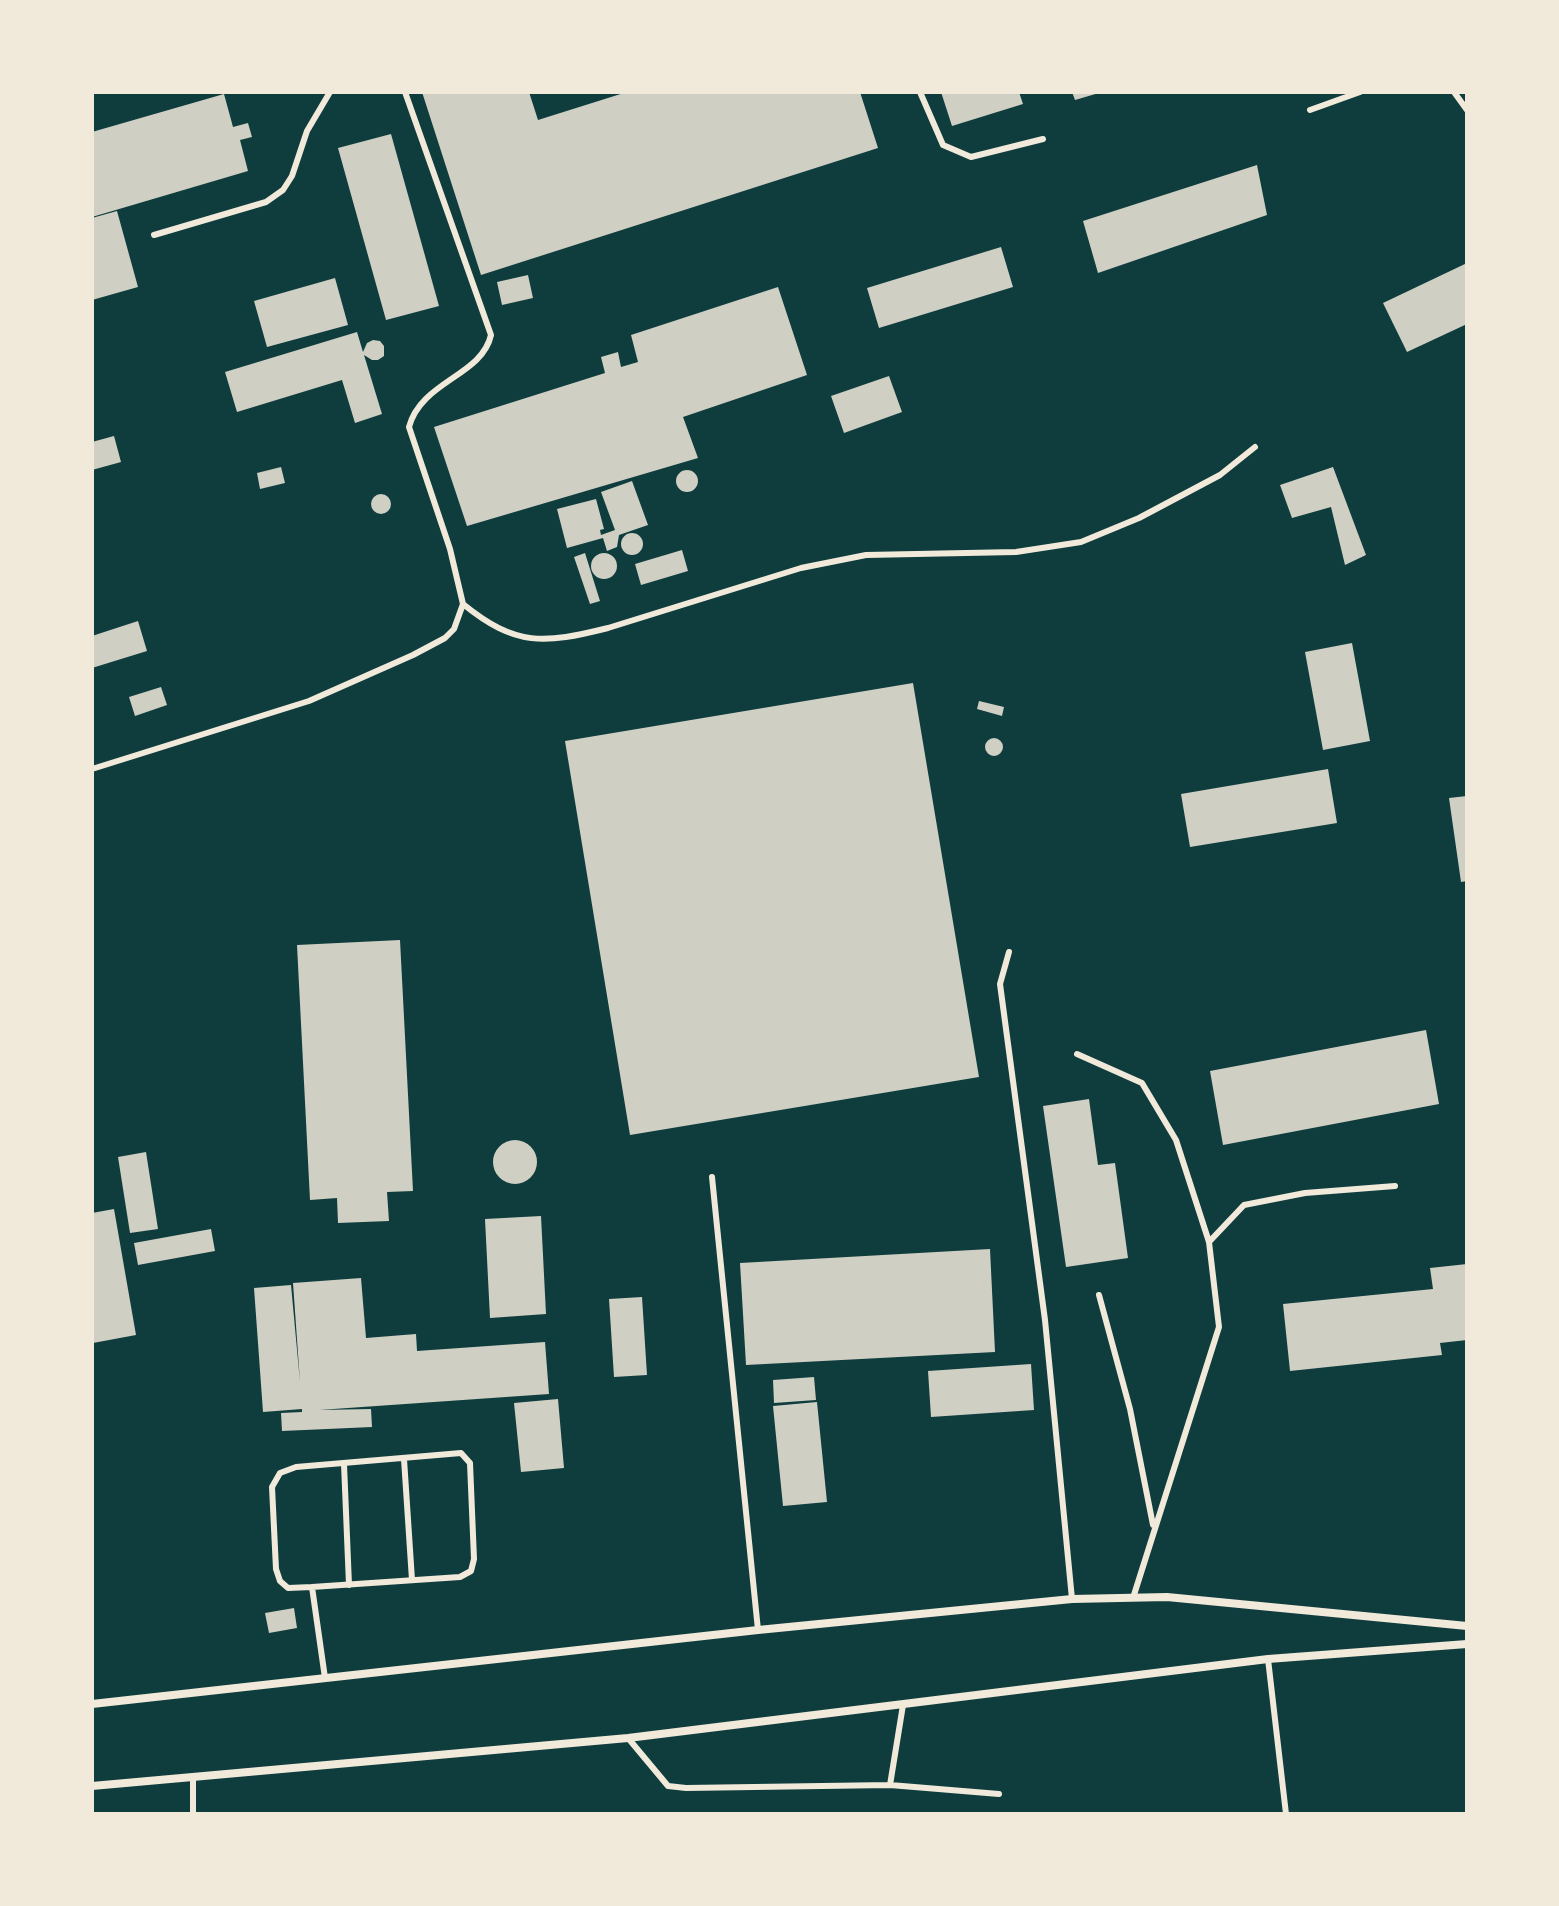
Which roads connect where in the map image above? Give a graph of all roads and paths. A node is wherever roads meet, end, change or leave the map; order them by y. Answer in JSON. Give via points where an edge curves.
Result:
{"nodes":[{"id":1,"x":330,"y":92,"type":"edge"},
{"id":2,"x":405,"y":92,"type":"edge"},
{"id":3,"x":920,"y":92,"type":"edge"},
{"id":4,"x":1360,"y":92,"type":"edge"},
{"id":5,"x":1454,"y":92,"type":"edge"},
{"id":6,"x":1310,"y":110,"type":"dead end"},
{"id":7,"x":1467,"y":110,"type":"edge"},
{"id":8,"x":1043,"y":139,"type":"dead end"},
{"id":9,"x":154,"y":235,"type":"dead end"},
{"id":10,"x":1255,"y":447,"type":"dead end"},
{"id":11,"x":463,"y":604,"type":"junction"},
{"id":12,"x":92,"y":769,"type":"edge"},
{"id":13,"x":1009,"y":952,"type":"dead end"},
{"id":14,"x":1077,"y":1054,"type":"dead end"},
{"id":15,"x":712,"y":1177,"type":"dead end"},
{"id":16,"x":1395,"y":1186,"type":"dead end"},
{"id":17,"x":1209,"y":1242,"type":"junction"},
{"id":18,"x":1099,"y":1295,"type":"dead end"},
{"id":19,"x":404,"y":1459,"type":"junction"},
{"id":20,"x":344,"y":1464,"type":"junction"},
{"id":21,"x":1154,"y":1528,"type":"junction"},
{"id":22,"x":412,"y":1580,"type":"junction"},
{"id":23,"x":349,"y":1585,"type":"junction"},
{"id":24,"x":312,"y":1587,"type":"junction"},
{"id":25,"x":1133,"y":1598,"type":"junction"},
{"id":26,"x":1072,"y":1599,"type":"junction"},
{"id":27,"x":1467,"y":1626,"type":"edge"},
{"id":28,"x":758,"y":1630,"type":"junction"},
{"id":29,"x":1467,"y":1644,"type":"edge"},
{"id":30,"x":1268,"y":1659,"type":"junction"},
{"id":31,"x":325,"y":1678,"type":"junction"},
{"id":32,"x":92,"y":1704,"type":"edge"},
{"id":33,"x":903,"y":1705,"type":"junction"},
{"id":34,"x":628,"y":1738,"type":"junction"},
{"id":35,"x":193,"y":1778,"type":"junction"},
{"id":36,"x":890,"y":1785,"type":"junction"},
{"id":37,"x":92,"y":1786,"type":"edge"},
{"id":38,"x":999,"y":1794,"type":"dead end"},
{"id":39,"x":193,"y":1814,"type":"edge"},
{"id":40,"x":1286,"y":1814,"type":"edge"}],
"edges":[{"from":1,"to":9,"type":"lane","via":[[283,190],[266,202]]},
{"from":2,"to":11,"type":"lane","via":[[491,335],[480,356],[413,411],[409,427]]},
{"from":3,"to":8,"type":"lane","via":[[943,145],[971,157]]},
{"from":4,"to":6,"type":"lane"},
{"from":5,"to":7,"type":"lane"},
{"from":10,"to":11,"type":"lane","via":[[1220,475],[1081,542],[1016,552],[853,557],[576,636],[519,638]]},
{"from":11,"to":12,"type":"lane","via":[[458,622],[445,638],[381,669],[309,701]]},
{"from":13,"to":26,"type":"lane","via":[[1000,984],[1045,1320]]},
{"from":14,"to":17,"type":"lane","via":[[1142,1083],[1176,1140]]},
{"from":15,"to":28,"type":"lane"},
{"from":16,"to":17,"type":"lane","via":[[1305,1193],[1244,1205]]},
{"from":17,"to":21,"type":"lane","via":[[1219,1327]]},
{"from":18,"to":21,"type":"lane"},
{"from":19,"to":20,"type":"lane"},
{"from":19,"to":22,"type":"lane"},
{"from":19,"to":22,"type":"lane","via":[[461,1453],[470,1463],[471,1571],[460,1577]]},
{"from":20,"to":23,"type":"lane"},
{"from":20,"to":24,"type":"lane","via":[[296,1467],[280,1473],[272,1487],[280,1581],[288,1588]]},
{"from":21,"to":25,"type":"lane"},
{"from":22,"to":23,"type":"lane"},
{"from":23,"to":24,"type":"lane"},
{"from":24,"to":31,"type":"lane"},
{"from":25,"to":26,"type":"street"},
{"from":25,"to":27,"type":"street"},
{"from":26,"to":28,"type":"street"},
{"from":28,"to":31,"type":"street"},
{"from":29,"to":30,"type":"street"},
{"from":30,"to":33,"type":"street"},
{"from":30,"to":40,"type":"lane"},
{"from":31,"to":32,"type":"street"},
{"from":33,"to":34,"type":"street"},
{"from":33,"to":36,"type":"lane"},
{"from":34,"to":35,"type":"street"},
{"from":34,"to":36,"type":"lane","via":[[668,1786]]},
{"from":35,"to":37,"type":"street"},
{"from":35,"to":39,"type":"lane"},
{"from":36,"to":38,"type":"lane"}]}
